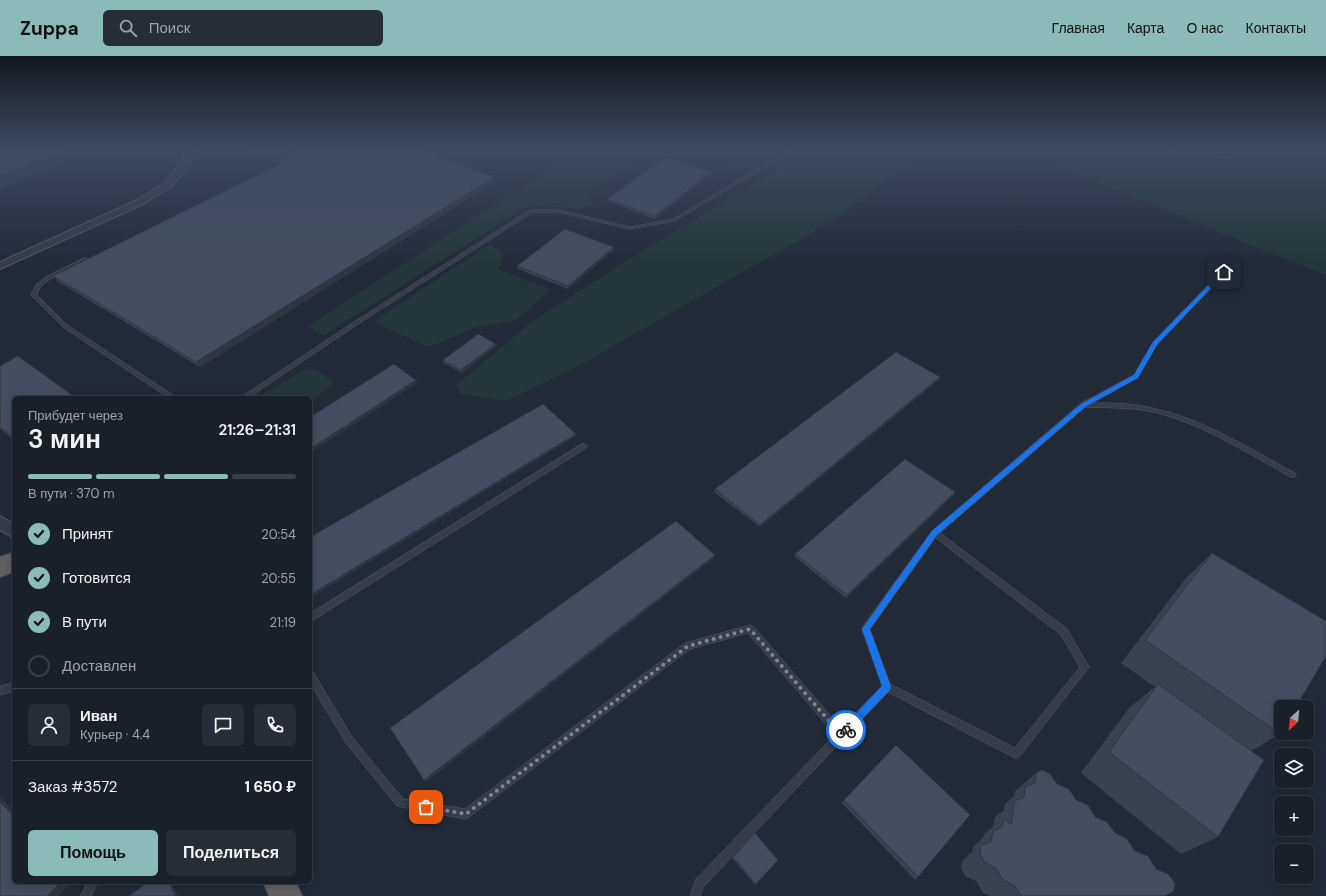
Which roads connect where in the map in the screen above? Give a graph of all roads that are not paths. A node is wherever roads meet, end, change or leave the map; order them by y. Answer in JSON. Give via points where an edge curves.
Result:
{"nodes":[{"id":1,"x":164,"y":187,"type":"edge"},
{"id":2,"x":730,"y":187,"type":"edge"},
{"id":3,"x":91,"y":257,"type":"edge"},
{"id":4,"x":1234,"y":262,"type":"dead end"},
{"id":5,"x":0,"y":266,"type":"edge"},
{"id":6,"x":171,"y":396,"type":"edge"},
{"id":7,"x":246,"y":396,"type":"edge"},
{"id":8,"x":1083,"y":405,"type":"junction"},
{"id":9,"x":584,"y":446,"type":"dead end"},
{"id":10,"x":1293,"y":474,"type":"dead end"},
{"id":11,"x":0,"y":522,"type":"edge"},
{"id":12,"x":12,"y":531,"type":"edge"},
{"id":13,"x":935,"y":533,"type":"junction"},
{"id":14,"x":12,"y":563,"type":"edge"},
{"id":15,"x":0,"y":567,"type":"edge"},
{"id":16,"x":312,"y":617,"type":"edge"},
{"id":17,"x":312,"y":678,"type":"edge"},
{"id":18,"x":887,"y":687,"type":"junction"},
{"id":19,"x":12,"y":688,"type":"edge"},
{"id":20,"x":0,"y":691,"type":"edge"},
{"id":21,"x":841,"y":735,"type":"junction"},
{"id":22,"x":92,"y":884,"type":"edge"},
{"id":23,"x":280,"y":884,"type":"edge"},
{"id":24,"x":86,"y":896,"type":"edge"},
{"id":25,"x":286,"y":896,"type":"edge"},
{"id":26,"x":695,"y":896,"type":"edge"}],
"edges":[{"from":1,"to":5,"type":"street","via":[[140,202]]},
{"from":2,"to":7,"type":"lane","via":[[674,220],[630,228],[558,210],[532,212]]},
{"from":3,"to":6,"type":"lane","via":[[48,278],[38,286],[34,295],[66,326]]},
{"from":4,"to":8,"type":"lane","via":[[1155,344],[1136,376]]},
{"from":8,"to":10,"type":"lane","via":[[1118,405],[1166,413],[1206,429]]},
{"from":8,"to":13,"type":"lane"},
{"from":9,"to":16,"type":"lane"},
{"from":11,"to":12,"type":"street"},
{"from":13,"to":18,"type":"lane","via":[[866,629]]},
{"from":13,"to":18,"type":"lane","via":[[1064,632],[1085,666],[1016,754]]},
{"from":14,"to":15,"type":"highway"},
{"from":17,"to":21,"type":"lane","via":[[349,740],[400,803],[466,814],[688,646],[750,629]]},
{"from":18,"to":21,"type":"lane"},
{"from":19,"to":20,"type":"lane"},
{"from":21,"to":26,"type":"lane","via":[[700,883]]},
{"from":22,"to":24,"type":"lane"},
{"from":23,"to":25,"type":"highway"}]}
